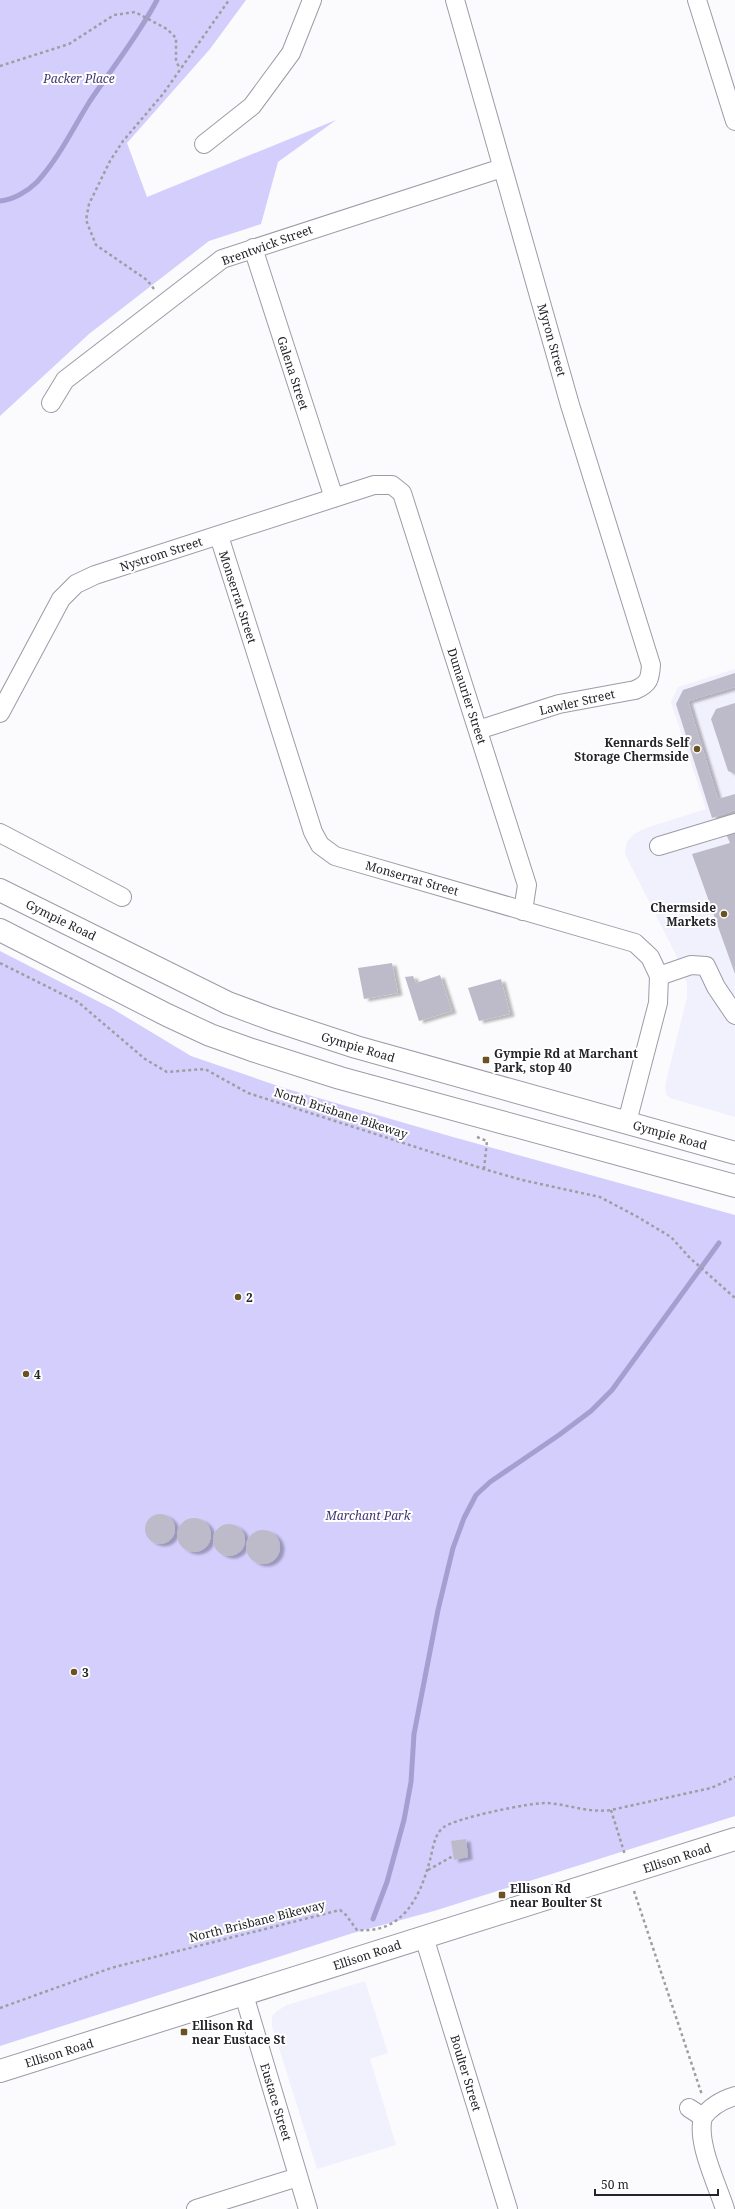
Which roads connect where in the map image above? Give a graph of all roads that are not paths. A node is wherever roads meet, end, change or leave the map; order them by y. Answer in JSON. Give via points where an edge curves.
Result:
{"nodes":[{"id":1,"x":312,"y":0,"type":"edge"},
{"id":2,"x":455,"y":0,"type":"edge"},
{"id":3,"x":697,"y":0,"type":"edge"},
{"id":4,"x":735,"y":121,"type":"edge"},
{"id":5,"x":204,"y":144,"type":"dead end"},
{"id":6,"x":502,"y":168,"type":"junction"},
{"id":7,"x":253,"y":248,"type":"junction"},
{"id":8,"x":51,"y":403,"type":"dead end"},
{"id":9,"x":392,"y":485,"type":"joint"},
{"id":10,"x":334,"y":498,"type":"junction"},
{"id":11,"x":218,"y":536,"type":"junction"},
{"id":12,"x":650,"y":679,"type":"joint"},
{"id":13,"x":0,"y":714,"type":"edge"},
{"id":14,"x":478,"y":730,"type":"junction"},
{"id":15,"x":735,"y":823,"type":"edge"},
{"id":16,"x":0,"y":833,"type":"edge"},
{"id":17,"x":659,"y":846,"type":"dead end"},
{"id":18,"x":0,"y":890,"type":"edge"},
{"id":19,"x":122,"y":897,"type":"dead end"},
{"id":20,"x":523,"y":911,"type":"junction"},
{"id":21,"x":0,"y":930,"type":"edge"},
{"id":22,"x":659,"y":976,"type":"junction"},
{"id":23,"x":735,"y":1015,"type":"edge"},
{"id":24,"x":627,"y":1122,"type":"junction"},
{"id":25,"x":735,"y":1153,"type":"edge"},
{"id":26,"x":735,"y":1186,"type":"edge"},
{"id":27,"x":735,"y":1839,"type":"edge"},
{"id":28,"x":424,"y":1937,"type":"junction"},
{"id":29,"x":244,"y":1995,"type":"junction"},
{"id":30,"x":0,"y":2071,"type":"edge"},
{"id":31,"x":735,"y":2096,"type":"edge"},
{"id":32,"x":298,"y":2177,"type":"junction"},
{"id":33,"x":196,"y":2209,"type":"edge"},
{"id":34,"x":308,"y":2209,"type":"edge"},
{"id":35,"x":508,"y":2209,"type":"edge"},
{"id":36,"x":725,"y":2209,"type":"edge"}],
"edges":[{"from":1,"to":5,"type":"street","via":[[291,53],[252,106]]},
{"from":2,"to":6,"type":"street","name":"Myron Street"},
{"from":3,"to":4,"type":"street"},
{"from":6,"to":7,"type":"street","name":"Brentwick Street"},
{"from":6,"to":12,"type":"street","name":"Myron Street","via":[[570,405],[651,665]]},
{"from":7,"to":8,"type":"street","name":"Brentwick Street","via":[[222,259],[165,302],[65,380]]},
{"from":7,"to":10,"type":"street","name":"Galena Street"},
{"from":9,"to":10,"type":"street","name":"Nystrom Street","via":[[374,485]]},
{"from":9,"to":14,"type":"street","name":"Dumaurier Street","via":[[402,493]]},
{"from":10,"to":11,"type":"street","name":"Nystrom Street"},
{"from":11,"to":13,"type":"street","name":"Nystrom Street","via":[[95,575],[76,584],[61,599]]},
{"from":11,"to":20,"type":"street","name":"Monserrat Street","via":[[313,832],[320,845],[335,856]]},
{"from":12,"to":14,"type":"street","name":"Lawler Street","via":[[644,686],[635,690],[559,704]]},
{"from":14,"to":20,"type":"street","name":"Dumaurier Street","via":[[527,885]]},
{"from":15,"to":17,"type":"street"},
{"from":16,"to":19,"type":"street"},
{"from":18,"to":24,"type":"main road","name":"Gympie Road","via":[[235,1005],[356,1047]]},
{"from":20,"to":22,"type":"street","name":"Monserrat Street","via":[[635,943],[650,957]]},
{"from":21,"to":26,"type":"main road","via":[[167,1015],[210,1035],[252,1050],[340,1078]]},
{"from":22,"to":23,"type":"street","via":[[691,965],[706,966],[716,987]]},
{"from":22,"to":24,"type":"street","name":"Monserrat Street","via":[[658,1003]]},
{"from":24,"to":25,"type":"main road","name":"Gympie Road"},
{"from":27,"to":28,"type":"main road","name":"Ellison Road"},
{"from":28,"to":29,"type":"main road","name":"Ellison Road"},
{"from":28,"to":35,"type":"street","name":"Boulter Street"},
{"from":29,"to":30,"type":"main road","name":"Ellison Road"},
{"from":29,"to":32,"type":"street","name":"Eustace Street"},
{"from":31,"to":36,"type":"street","via":[[700,2112],[704,2144]]},
{"from":32,"to":33,"type":"street"},
{"from":32,"to":34,"type":"street","name":"Eustace Street"}]}
